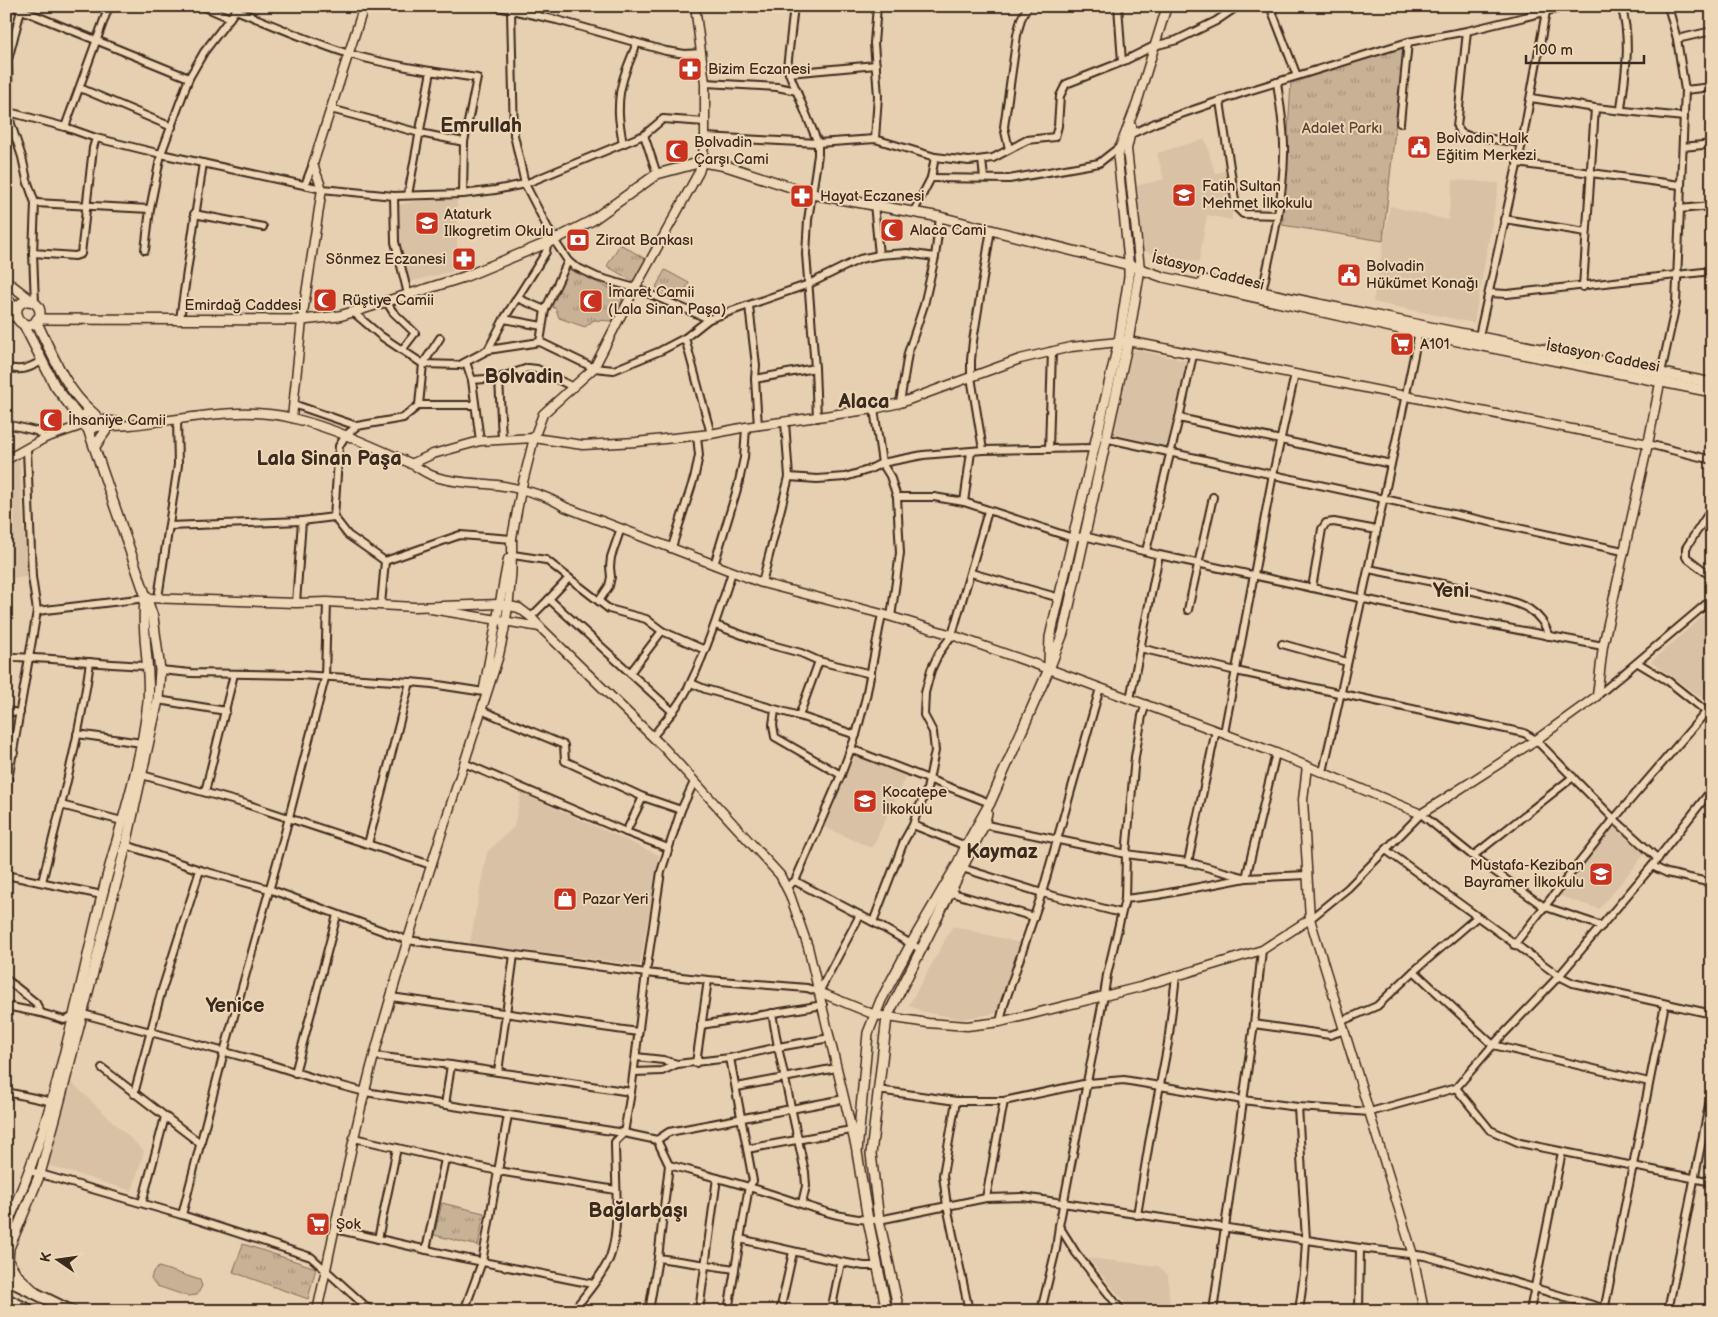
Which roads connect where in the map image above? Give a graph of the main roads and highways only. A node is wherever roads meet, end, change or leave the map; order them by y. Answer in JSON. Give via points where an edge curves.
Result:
{"nodes":[{"id":1,"x":702,"y":162,"type":"joint"},
{"id":2,"x":1129,"y":265,"type":"junction"},
{"id":3,"x":1140,"y":269,"type":"junction"},
{"id":4,"x":6,"y":281,"type":"edge"},
{"id":5,"x":6,"y":297,"type":"edge"},
{"id":6,"x":35,"y":303,"type":"junction"},
{"id":7,"x":19,"y":317,"type":"junction"},
{"id":8,"x":80,"y":319,"type":"junction"},
{"id":9,"x":37,"y":320,"type":"junction"},
{"id":10,"x":1419,"y":329,"type":"junction"},
{"id":11,"x":1123,"y":341,"type":"junction"},
{"id":12,"x":1661,"y":377,"type":"junction"},
{"id":13,"x":1712,"y":383,"type":"edge"},
{"id":14,"x":1712,"y":392,"type":"edge"},
{"id":15,"x":90,"y":423,"type":"junction"},
{"id":16,"x":108,"y":426,"type":"road end"},
{"id":17,"x":97,"y":450,"type":"junction"},
{"id":18,"x":146,"y":598,"type":"junction"},
{"id":19,"x":1049,"y":669,"type":"junction"},
{"id":20,"x":981,"y":824,"type":"junction"},
{"id":21,"x":55,"y":1103,"type":"junction"},
{"id":22,"x":6,"y":1226,"type":"edge"},
{"id":23,"x":6,"y":1279,"type":"edge"},
{"id":24,"x":38,"y":1294,"type":"junction"},
{"id":25,"x":6,"y":1299,"type":"edge"},
{"id":26,"x":31,"y":1311,"type":"edge"},
{"id":27,"x":71,"y":1311,"type":"edge"},
{"id":28,"x":887,"y":1311,"type":"edge"},
{"id":29,"x":899,"y":1311,"type":"edge"}],
"edges":[{"from":1,"to":2,"type":"main road","name":"İstasyon Caddesi","via":[[726,166],[812,194],[914,211]]},
{"from":1,"to":8,"type":"main road","name":"Emirdağ Caddesi","via":[[657,174],[590,221],[550,242],[464,277],[339,316],[302,320]]},
{"from":2,"to":3,"type":"main road","name":"İstasyon Caddesi"},
{"from":2,"to":11,"type":"main road"},
{"from":3,"to":10,"type":"main road","name":"İstasyon Caddesi","via":[[1163,277]]},
{"from":3,"to":10,"type":"main road","via":[[1262,292]]},
{"from":3,"to":11,"type":"main road"},
{"from":4,"to":6,"type":"main road"},
{"from":5,"to":7,"type":"main road"},
{"from":6,"to":7,"type":"main road","via":[[20,304]]},
{"from":6,"to":8,"type":"main road","via":[[51,314]]},
{"from":6,"to":9,"type":"main road","via":[[40,314]]},
{"from":7,"to":9,"type":"main road","via":[[30,324]]},
{"from":7,"to":15,"type":"main road","via":[[55,386]]},
{"from":8,"to":9,"type":"main road"},
{"from":9,"to":15,"type":"main road"},
{"from":10,"to":12,"type":"main road","name":"İstasyon Caddesi"},
{"from":10,"to":12,"type":"main road","via":[[1479,336]]},
{"from":11,"to":19,"type":"main road","via":[[1107,439],[1062,633]]},
{"from":11,"to":19,"type":"main road","via":[[1094,448],[1050,638]]},
{"from":12,"to":13,"type":"main road"},
{"from":12,"to":14,"type":"main road","name":"İstasyon Caddesi"},
{"from":15,"to":17,"type":"main road"},
{"from":16,"to":17,"type":"main road"},
{"from":17,"to":18,"type":"main road"},
{"from":18,"to":21,"type":"main road","via":[[143,618],[148,700],[142,743],[72,1018]]},
{"from":18,"to":21,"type":"main road","via":[[153,617],[160,670],[158,700],[126,845],[83,1014]]},
{"from":19,"to":20,"type":"main road"},
{"from":20,"to":28,"type":"main road","via":[[911,944],[868,1033],[857,1152]]},
{"from":20,"to":29,"type":"main road","via":[[886,1017],[871,1154],[879,1220]]},
{"from":21,"to":22,"type":"main road"},
{"from":21,"to":24,"type":"main road","via":[[40,1174],[9,1248],[8,1261],[17,1275]]},
{"from":23,"to":24,"type":"highway"},
{"from":24,"to":27,"type":"highway"},
{"from":25,"to":26,"type":"highway"}]}
